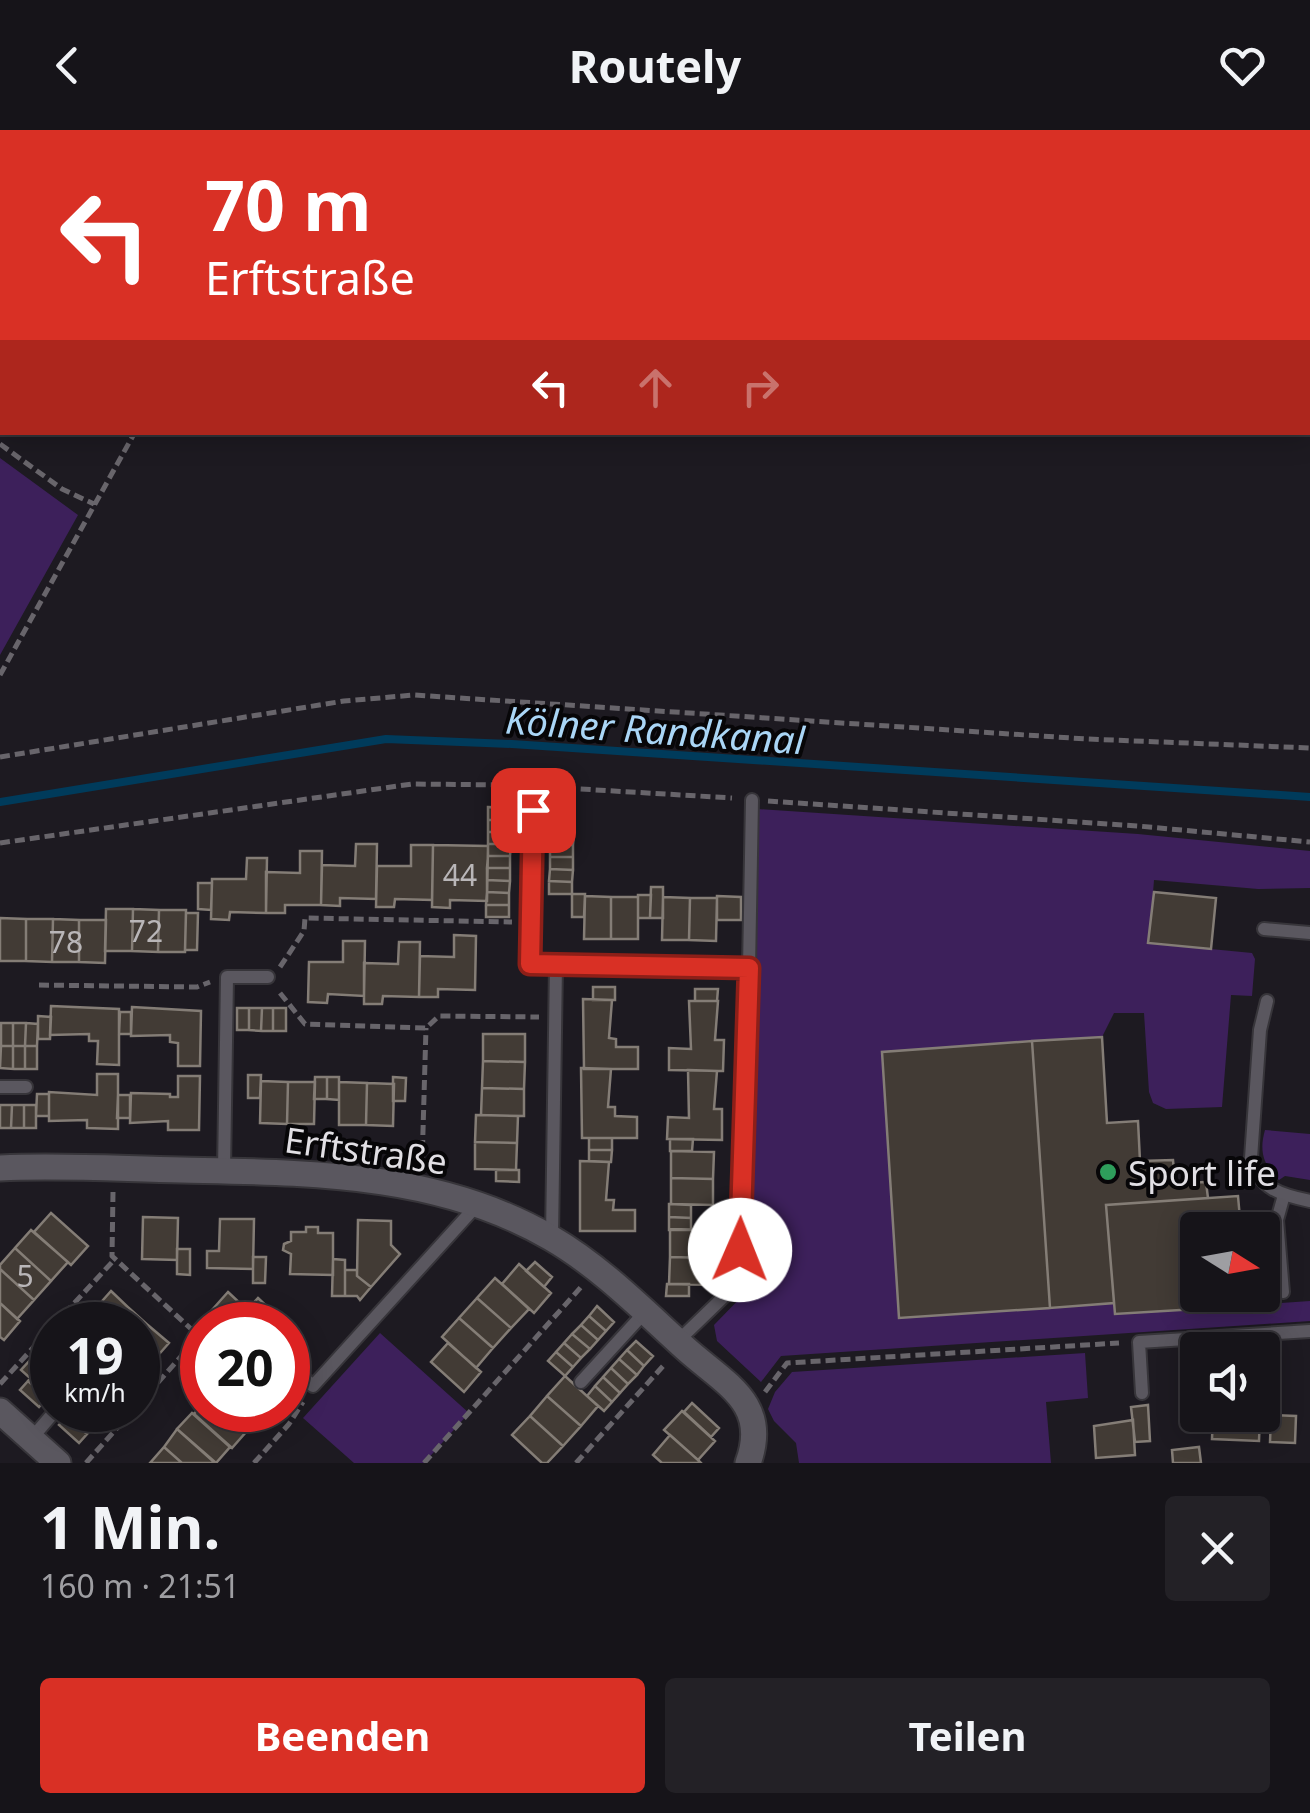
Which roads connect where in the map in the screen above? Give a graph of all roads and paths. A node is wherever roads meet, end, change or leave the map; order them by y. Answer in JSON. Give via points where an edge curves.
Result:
{"nodes":[{"id":1,"x":133,"y":435,"type":"edge"},
{"id":2,"x":0,"y":444,"type":"edge"},
{"id":3,"x":94,"y":504,"type":"junction"},
{"id":4,"x":0,"y":675,"type":"edge"},
{"id":5,"x":1310,"y":748,"type":"edge"},
{"id":6,"x":0,"y":756,"type":"edge"},
{"id":7,"x":752,"y":800,"type":"junction"},
{"id":8,"x":533,"y":810,"type":"dead end"},
{"id":9,"x":1310,"y":842,"type":"edge"},
{"id":10,"x":0,"y":843,"type":"edge"},
{"id":11,"x":530,"y":922,"type":"junction"},
{"id":12,"x":1264,"y":929,"type":"dead end"},
{"id":13,"x":1310,"y":934,"type":"edge"},
{"id":14,"x":556,"y":964,"type":"junction"},
{"id":15,"x":749,"y":968,"type":"junction"},
{"id":16,"x":227,"y":976,"type":"junction"},
{"id":17,"x":268,"y":977,"type":"junction"},
{"id":18,"x":39,"y":985,"type":"dead end"},
{"id":19,"x":1268,"y":1000,"type":"dead end"},
{"id":20,"x":555,"y":1016,"type":"junction"},
{"id":21,"x":426,"y":1028,"type":"junction"},
{"id":22,"x":0,"y":1087,"type":"edge"},
{"id":23,"x":26,"y":1087,"type":"dead end"},
{"id":24,"x":0,"y":1168,"type":"edge"},
{"id":25,"x":113,"y":1168,"type":"junction"},
{"id":26,"x":224,"y":1171,"type":"junction"},
{"id":27,"x":421,"y":1188,"type":"junction"},
{"id":28,"x":1284,"y":1196,"type":"junction"},
{"id":29,"x":1310,"y":1201,"type":"edge"},
{"id":30,"x":478,"y":1204,"type":"junction"},
{"id":31,"x":552,"y":1238,"type":"junction"},
{"id":32,"x":115,"y":1260,"type":"junction"},
{"id":33,"x":596,"y":1270,"type":"junction"},
{"id":34,"x":1282,"y":1292,"type":"dead end"},
{"id":35,"x":76,"y":1302,"type":"edge"},
{"id":36,"x":645,"y":1312,"type":"junction"},
{"id":37,"x":180,"y":1319,"type":"edge"},
{"id":38,"x":1310,"y":1331,"type":"edge"},
{"id":39,"x":1140,"y":1342,"type":"junction"},
{"id":40,"x":680,"y":1343,"type":"junction"},
{"id":41,"x":30,"y":1352,"type":"edge"},
{"id":42,"x":180,"y":1360,"type":"edge"},
{"id":43,"x":160,"y":1381,"type":"edge"},
{"id":44,"x":581,"y":1382,"type":"dead end"},
{"id":45,"x":310,"y":1383,"type":"edge"},
{"id":46,"x":0,"y":1384,"type":"edge"},
{"id":47,"x":313,"y":1386,"type":"junction"},
{"id":48,"x":1142,"y":1393,"type":"dead end"},
{"id":49,"x":751,"y":1410,"type":"junction"},
{"id":50,"x":0,"y":1411,"type":"edge"},
{"id":51,"x":114,"y":1432,"type":"edge"},
{"id":52,"x":39,"y":1453,"type":"edge"},
{"id":53,"x":86,"y":1463,"type":"edge"},
{"id":54,"x":254,"y":1463,"type":"edge"},
{"id":55,"x":424,"y":1463,"type":"edge"},
{"id":56,"x":576,"y":1463,"type":"edge"},
{"id":57,"x":748,"y":1463,"type":"edge"}],
"edges":[{"from":1,"to":3,"type":"path"},
{"from":2,"to":3,"type":"path"},
{"from":3,"to":4,"type":"path"},
{"from":5,"to":6,"type":"path","via":[[746,719],[446,694],[344,701]]},
{"from":7,"to":9,"type":"path"},
{"from":7,"to":10,"type":"path","via":[[412,784]]},
{"from":7,"to":15,"type":"lane"},
{"from":8,"to":11,"type":"lane"},
{"from":11,"to":14,"type":"lane","via":[[530,964]]},
{"from":11,"to":17,"type":"path","via":[[305,918],[304,931]]},
{"from":12,"to":13,"type":"lane"},
{"from":14,"to":15,"type":"lane"},
{"from":14,"to":20,"type":"lane"},
{"from":15,"to":40,"type":"lane","via":[[739,1282]]},
{"from":16,"to":17,"type":"lane"},
{"from":16,"to":18,"type":"path","via":[[197,987]]},
{"from":16,"to":26,"type":"lane"},
{"from":17,"to":21,"type":"path","via":[[305,1024]]},
{"from":19,"to":28,"type":"lane","via":[[1251,1158],[1260,1180]]},
{"from":20,"to":21,"type":"path","via":[[438,1016]]},
{"from":20,"to":31,"type":"lane"},
{"from":21,"to":27,"type":"path"},
{"from":22,"to":23,"type":"lane"},
{"from":24,"to":25,"type":"street","name":"Erftstraße"},
{"from":25,"to":26,"type":"street","name":"Erftstraße"},
{"from":25,"to":32,"type":"path"},
{"from":26,"to":27,"type":"street","name":"Erftstraße","via":[[356,1177]]},
{"from":27,"to":30,"type":"street","name":"Erftstraße"},
{"from":28,"to":29,"type":"lane"},
{"from":28,"to":34,"type":"lane","via":[[1277,1220]]},
{"from":30,"to":31,"type":"street","name":"Erftstraße"},
{"from":30,"to":47,"type":"lane"},
{"from":31,"to":33,"type":"street","name":"Erftstraße"},
{"from":32,"to":35,"type":"path"},
{"from":32,"to":37,"type":"path"},
{"from":33,"to":36,"type":"street","name":"Erftstraße"},
{"from":33,"to":55,"type":"path"},
{"from":36,"to":40,"type":"street","name":"Erftstraße"},
{"from":36,"to":44,"type":"lane"},
{"from":38,"to":39,"type":"lane"},
{"from":39,"to":48,"type":"lane"},
{"from":39,"to":49,"type":"path","via":[[787,1364]]},
{"from":40,"to":49,"type":"street","name":"Erftstraße"},
{"from":40,"to":56,"type":"path"},
{"from":41,"to":46,"type":"path"},
{"from":42,"to":43,"type":"path"},
{"from":45,"to":47,"type":"lane"},
{"from":47,"to":54,"type":"path"},
{"from":49,"to":57,"type":"street","via":[[756,1424]]},
{"from":50,"to":52,"type":"street"},
{"from":51,"to":53,"type":"path"}]}
